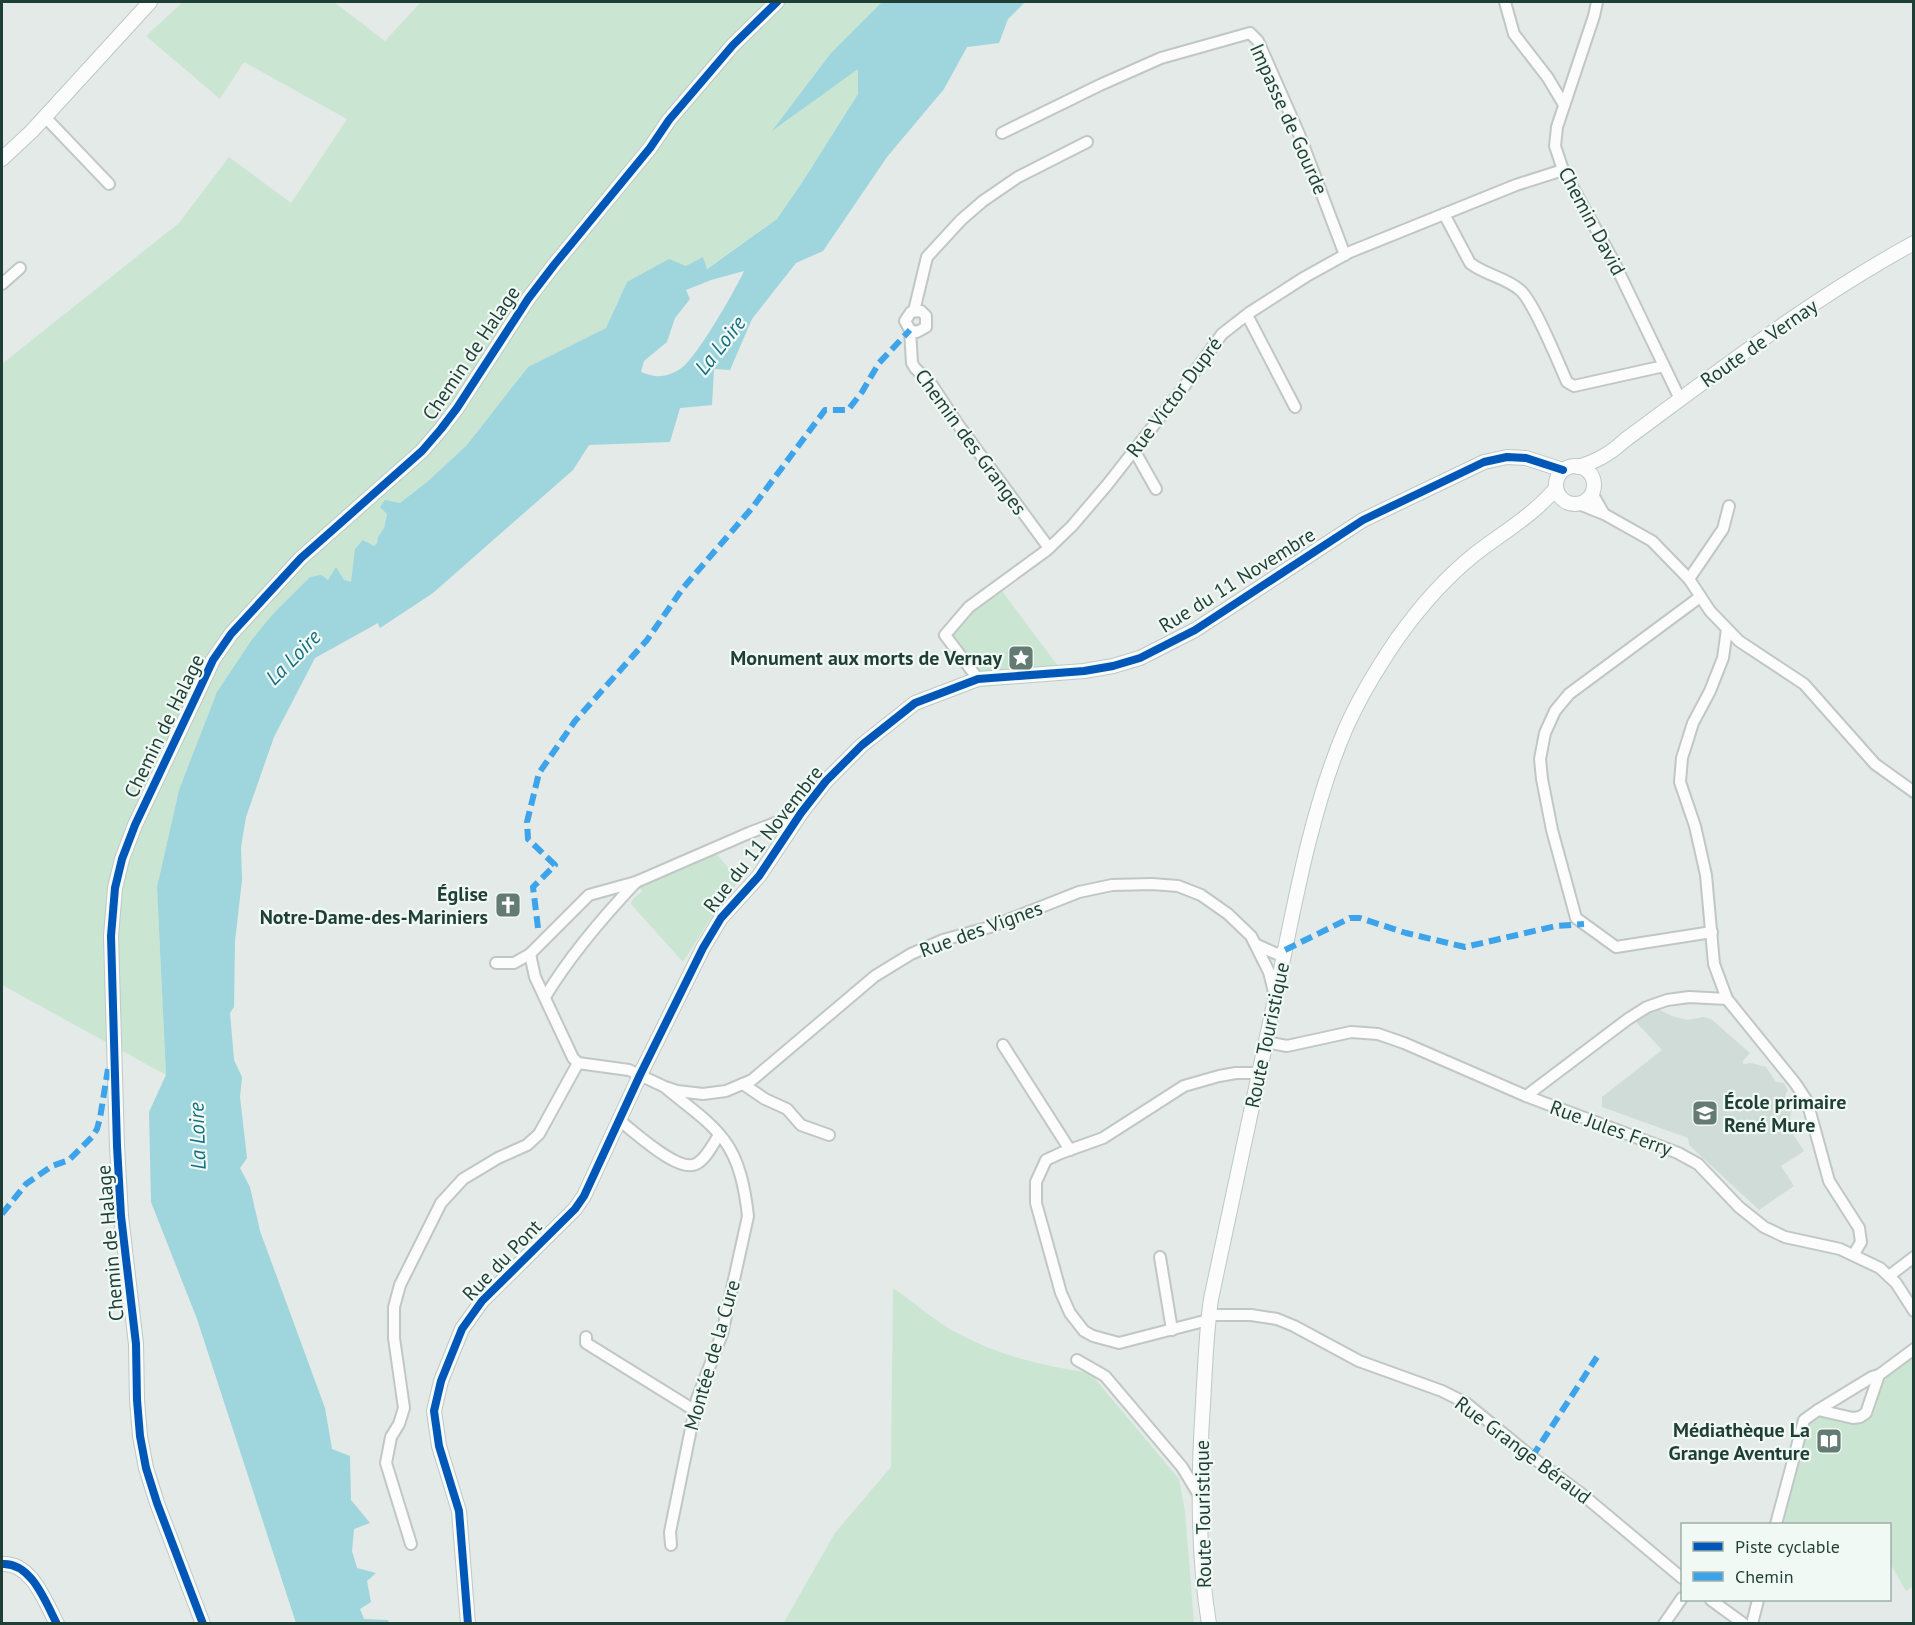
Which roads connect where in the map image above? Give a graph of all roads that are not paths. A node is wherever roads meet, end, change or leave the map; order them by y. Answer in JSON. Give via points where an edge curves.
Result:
{"nodes":[{"id":1,"x":150,"y":2,"type":"edge"},
{"id":2,"x":777,"y":2,"type":"edge"},
{"id":3,"x":1505,"y":2,"type":"edge"},
{"id":4,"x":1597,"y":2,"type":"edge"},
{"id":5,"x":1564,"y":105,"type":"junction"},
{"id":6,"x":45,"y":117,"type":"junction"},
{"id":7,"x":1002,"y":133,"type":"dead end"},
{"id":8,"x":1087,"y":142,"type":"dead end"},
{"id":9,"x":2,"y":159,"type":"edge"},
{"id":10,"x":1563,"y":170,"type":"junction"},
{"id":11,"x":109,"y":184,"type":"dead end"},
{"id":12,"x":1444,"y":214,"type":"junction"},
{"id":13,"x":1914,"y":243,"type":"edge"},
{"id":14,"x":1345,"y":255,"type":"junction"},
{"id":15,"x":20,"y":268,"type":"dead end"},
{"id":16,"x":2,"y":284,"type":"edge"},
{"id":17,"x":914,"y":311,"type":"junction"},
{"id":18,"x":1247,"y":315,"type":"junction"},
{"id":19,"x":910,"y":330,"type":"junction"},
{"id":20,"x":1664,"y":366,"type":"junction"},
{"id":21,"x":1680,"y":399,"type":"junction"},
{"id":22,"x":1295,"y":407,"type":"dead end"},
{"id":23,"x":1134,"y":450,"type":"junction"},
{"id":24,"x":1611,"y":453,"type":"junction"},
{"id":25,"x":1526,"y":458,"type":"junction"},
{"id":26,"x":1578,"y":467,"type":"junction"},
{"id":27,"x":1563,"y":470,"type":"junction"},
{"id":28,"x":1556,"y":485,"type":"junction"},
{"id":29,"x":1156,"y":489,"type":"dead end"},
{"id":30,"x":1593,"y":491,"type":"junction"},
{"id":31,"x":1575,"y":504,"type":"junction"},
{"id":32,"x":1729,"y":507,"type":"dead end"},
{"id":33,"x":1604,"y":514,"type":"junction"},
{"id":34,"x":1523,"y":518,"type":"junction"},
{"id":35,"x":1048,"y":548,"type":"junction"},
{"id":36,"x":1689,"y":579,"type":"junction"},
{"id":37,"x":1700,"y":597,"type":"junction"},
{"id":38,"x":1727,"y":629,"type":"junction"},
{"id":39,"x":978,"y":679,"type":"junction"},
{"id":40,"x":1914,"y":792,"type":"edge"},
{"id":41,"x":801,"y":813,"type":"junction"},
{"id":42,"x":636,"y":882,"type":"junction"},
{"id":43,"x":1712,"y":932,"type":"junction"},
{"id":44,"x":1257,"y":945,"type":"junction"},
{"id":45,"x":1285,"y":950,"type":"junction"},
{"id":46,"x":530,"y":954,"type":"junction"},
{"id":47,"x":496,"y":963,"type":"dead end"},
{"id":48,"x":1275,"y":996,"type":"junction"},
{"id":49,"x":546,"y":997,"type":"junction"},
{"id":50,"x":1727,"y":999,"type":"junction"},
{"id":51,"x":1265,"y":1042,"type":"junction"},
{"id":52,"x":1003,"y":1045,"type":"dead end"},
{"id":53,"x":578,"y":1063,"type":"junction"},
{"id":54,"x":1258,"y":1073,"type":"junction"},
{"id":55,"x":640,"y":1076,"type":"junction"},
{"id":56,"x":743,"y":1084,"type":"junction"},
{"id":57,"x":665,"y":1087,"type":"junction"},
{"id":58,"x":1526,"y":1096,"type":"junction"},
{"id":59,"x":620,"y":1121,"type":"junction"},
{"id":60,"x":719,"y":1135,"type":"junction"},
{"id":61,"x":829,"y":1135,"type":"dead end"},
{"id":62,"x":1070,"y":1150,"type":"junction"},
{"id":63,"x":1854,"y":1254,"type":"junction"},
{"id":64,"x":1161,"y":1257,"type":"dead end"},
{"id":65,"x":1914,"y":1257,"type":"edge"},
{"id":66,"x":1889,"y":1276,"type":"junction"},
{"id":67,"x":1914,"y":1311,"type":"edge"},
{"id":68,"x":1209,"y":1317,"type":"junction"},
{"id":69,"x":1172,"y":1330,"type":"junction"},
{"id":70,"x":586,"y":1337,"type":"dead end"},
{"id":71,"x":1914,"y":1349,"type":"edge"},
{"id":72,"x":1077,"y":1360,"type":"dead end"},
{"id":73,"x":1879,"y":1375,"type":"junction"},
{"id":74,"x":694,"y":1410,"type":"junction"},
{"id":75,"x":1818,"y":1410,"type":"junction"},
{"id":76,"x":1200,"y":1495,"type":"junction"},
{"id":77,"x":1776,"y":1523,"type":"edge"},
{"id":78,"x":411,"y":1544,"type":"dead end"},
{"id":79,"x":671,"y":1545,"type":"dead end"},
{"id":80,"x":2,"y":1564,"type":"edge"},
{"id":81,"x":1681,"y":1576,"type":"edge"},
{"id":82,"x":1681,"y":1601,"type":"edge"},
{"id":83,"x":1714,"y":1601,"type":"edge"},
{"id":84,"x":1758,"y":1601,"type":"edge"},
{"id":85,"x":57,"y":1623,"type":"edge"},
{"id":86,"x":203,"y":1623,"type":"edge"},
{"id":87,"x":468,"y":1623,"type":"edge"},
{"id":88,"x":1209,"y":1623,"type":"edge"},
{"id":89,"x":1664,"y":1623,"type":"edge"},
{"id":90,"x":1744,"y":1623,"type":"edge"},
{"id":91,"x":1752,"y":1623,"type":"edge"}],
"edges":[{"from":1,"to":6,"type":"street"},
{"from":2,"to":86,"type":"street","name":"Chemin de Halage","via":[[733,45],[669,120],[554,265],[463,399],[422,451],[301,558],[231,634],[213,660],[122,859],[111,936],[117,1146],[136,1344],[140,1436],[157,1503]]},
{"from":3,"to":5,"type":"street","via":[[1514,34]]},
{"from":4,"to":5,"type":"street","name":"Chemin David"},
{"from":5,"to":10,"type":"street","name":"Chemin David","via":[[1555,146]]},
{"from":6,"to":9,"type":"street"},
{"from":6,"to":11,"type":"street"},
{"from":7,"to":14,"type":"street","name":"Impasse de Gourde","via":[[1161,58],[1250,33],[1258,41],[1299,134]]},
{"from":8,"to":17,"type":"street","via":[[1018,177],[961,219],[927,257]]},
{"from":10,"to":12,"type":"street","name":"Rue Victor Dupré","via":[[1516,184]]},
{"from":10,"to":20,"type":"street","name":"Chemin David","via":[[1613,260]]},
{"from":12,"to":14,"type":"street","name":"Rue Victor Dupré"},
{"from":12,"to":20,"type":"street","via":[[1470,263],[1522,291],[1567,382],[1574,386]]},
{"from":13,"to":21,"type":"street","name":"Route de Vernay","via":[[1809,306]]},
{"from":14,"to":18,"type":"street","name":"Rue Victor Dupré"},
{"from":15,"to":16,"type":"street"},
{"from":17,"to":19,"type":"street","via":[[906,317]]},
{"from":17,"to":19,"type":"street","via":[[924,313],[927,323],[921,331]]},
{"from":18,"to":22,"type":"street"},
{"from":18,"to":23,"type":"street","name":"Rue Victor Dupré","via":[[1222,334]]},
{"from":19,"to":35,"type":"street","name":"Chemin des Granges","via":[[912,363],[932,385]]},
{"from":20,"to":21,"type":"street","name":"Chemin David"},
{"from":21,"to":24,"type":"street","name":"Route de Vernay"},
{"from":23,"to":29,"type":"street"},
{"from":23,"to":35,"type":"street","name":"Rue Victor Dupré","via":[[1072,526]]},
{"from":24,"to":26,"type":"street","name":"Route de Vernay"},
{"from":24,"to":30,"type":"street","name":"Route de Vernay"},
{"from":25,"to":27,"type":"street","name":"Rue du 11 Novembre"},
{"from":25,"to":28,"type":"street"},
{"from":25,"to":39,"type":"street","name":"Rue du 11 Novembre","via":[[1484,462],[1363,520],[1194,630],[1140,658],[1084,671]]},
{"from":26,"to":27,"type":"street"},
{"from":26,"to":30,"type":"street","via":[[1592,477]]},
{"from":27,"to":28,"type":"street"},
{"from":28,"to":31,"type":"street","via":[[1561,498]]},
{"from":28,"to":34,"type":"street","name":"Route Touristique"},
{"from":30,"to":31,"type":"street","via":[[1586,501]]},
{"from":30,"to":33,"type":"street"},
{"from":31,"to":33,"type":"street"},
{"from":31,"to":34,"type":"street","name":"Route Touristique","via":[[1556,505]]},
{"from":32,"to":36,"type":"street","via":[[1723,529]]},
{"from":33,"to":36,"type":"street","via":[[1652,541]]},
{"from":34,"to":45,"type":"street","name":"Route Touristique","via":[[1472,556],[1432,594],[1367,687],[1345,729],[1320,799]]},
{"from":35,"to":39,"type":"street","name":"Rue Victor Dupré","via":[[969,607],[945,635]]},
{"from":36,"to":37,"type":"street"},
{"from":37,"to":38,"type":"street"},
{"from":37,"to":43,"type":"street","via":[[1569,694],[1545,733],[1540,759],[1552,831],[1576,918],[1616,947]]},
{"from":38,"to":40,"type":"street","via":[[1804,684],[1875,764]]},
{"from":38,"to":43,"type":"street","via":[[1723,658],[1693,723],[1682,758],[1680,782],[1706,875]]},
{"from":39,"to":41,"type":"street","name":"Rue du 11 Novembre","via":[[915,703],[862,745]]},
{"from":41,"to":42,"type":"street"},
{"from":41,"to":55,"type":"street","name":"Rue du 11 Novembre","via":[[759,876],[715,928]]},
{"from":42,"to":46,"type":"street","via":[[589,895]]},
{"from":42,"to":49,"type":"street","via":[[589,934]]},
{"from":43,"to":50,"type":"street","via":[[1714,964]]},
{"from":44,"to":45,"type":"street","via":[[1276,954]]},
{"from":44,"to":48,"type":"street","name":"Rue des Vignes"},
{"from":44,"to":56,"type":"street","name":"Rue des Vignes","via":[[1228,914],[1201,895],[1178,886],[1112,885],[1078,892],[911,954],[875,976]]},
{"from":45,"to":48,"type":"street","name":"Route Touristique"},
{"from":46,"to":47,"type":"street","via":[[514,963]]},
{"from":46,"to":49,"type":"street"},
{"from":48,"to":51,"type":"street","name":"Route Touristique"},
{"from":49,"to":53,"type":"street"},
{"from":50,"to":58,"type":"street","via":[[1667,1000],[1647,1007]]},
{"from":50,"to":63,"type":"street","via":[[1807,1101],[1829,1181],[1859,1228],[1861,1242]]},
{"from":51,"to":54,"type":"street","name":"Route Touristique"},
{"from":51,"to":58,"type":"street","name":"Rue Jules Ferry","via":[[1287,1046],[1351,1032],[1378,1034]]},
{"from":52,"to":62,"type":"street"},
{"from":53,"to":55,"type":"street","name":"Rue des Vignes","via":[[629,1070]]},
{"from":53,"to":78,"type":"street","via":[[539,1134],[527,1145],[463,1179],[441,1203],[400,1285],[394,1307],[394,1338],[404,1408],[391,1437],[386,1463]]},
{"from":54,"to":62,"type":"street","name":"Rue Grange Béraud","via":[[1236,1073],[1184,1086],[1103,1138]]},
{"from":54,"to":68,"type":"street","name":"Route Touristique"},
{"from":55,"to":57,"type":"street","name":"Rue des Vignes"},
{"from":55,"to":59,"type":"street","name":"Rue du Pont"},
{"from":56,"to":57,"type":"street","name":"Rue des Vignes","via":[[703,1094]]},
{"from":56,"to":61,"type":"street","via":[[787,1109],[801,1125]]},
{"from":57,"to":60,"type":"street","name":"Montée de la Cure"},
{"from":58,"to":63,"type":"street","name":"Rue Jules Ferry","via":[[1698,1164],[1764,1227],[1785,1237]]},
{"from":59,"to":60,"type":"street","via":[[674,1161],[687,1166],[702,1160]]},
{"from":59,"to":87,"type":"street","name":"Rue du Pont","via":[[584,1196],[482,1301],[462,1329],[441,1381],[434,1411],[439,1446],[459,1511]]},
{"from":60,"to":74,"type":"street","name":"Montée de la Cure","via":[[736,1162],[748,1216],[722,1334]]},
{"from":62,"to":69,"type":"street","name":"Rue Grange Béraud","via":[[1046,1160],[1036,1182],[1036,1203],[1070,1313],[1093,1336],[1119,1343]]},
{"from":63,"to":66,"type":"street","name":"Rue Jules Ferry"},
{"from":64,"to":69,"type":"street"},
{"from":65,"to":66,"type":"street"},
{"from":66,"to":67,"type":"street","name":"Rue Jules Ferry"},
{"from":68,"to":69,"type":"street","name":"Rue Grange Béraud"},
{"from":68,"to":76,"type":"street","name":"Route Touristique"},
{"from":68,"to":81,"type":"street","name":"Rue Grange Béraud","via":[[1251,1315],[1277,1319],[1359,1361],[1466,1403]]},
{"from":70,"to":74,"type":"street","via":[[586,1343]]},
{"from":71,"to":73,"type":"street"},
{"from":72,"to":76,"type":"street","via":[[1105,1376],[1182,1467]]},
{"from":73,"to":75,"type":"street"},
{"from":73,"to":75,"type":"street","via":[[1866,1413],[1860,1417]]},
{"from":74,"to":79,"type":"street","name":"Montée de la Cure","via":[[670,1532]]},
{"from":75,"to":77,"type":"street","via":[[1804,1420],[1799,1432]]},
{"from":76,"to":88,"type":"street","name":"Route Touristique","via":[[1202,1585]]},
{"from":80,"to":85,"type":"street","via":[[18,1566],[31,1579]]},
{"from":82,"to":89,"type":"street"},
{"from":83,"to":90,"type":"street"},
{"from":84,"to":91,"type":"street"}]}
